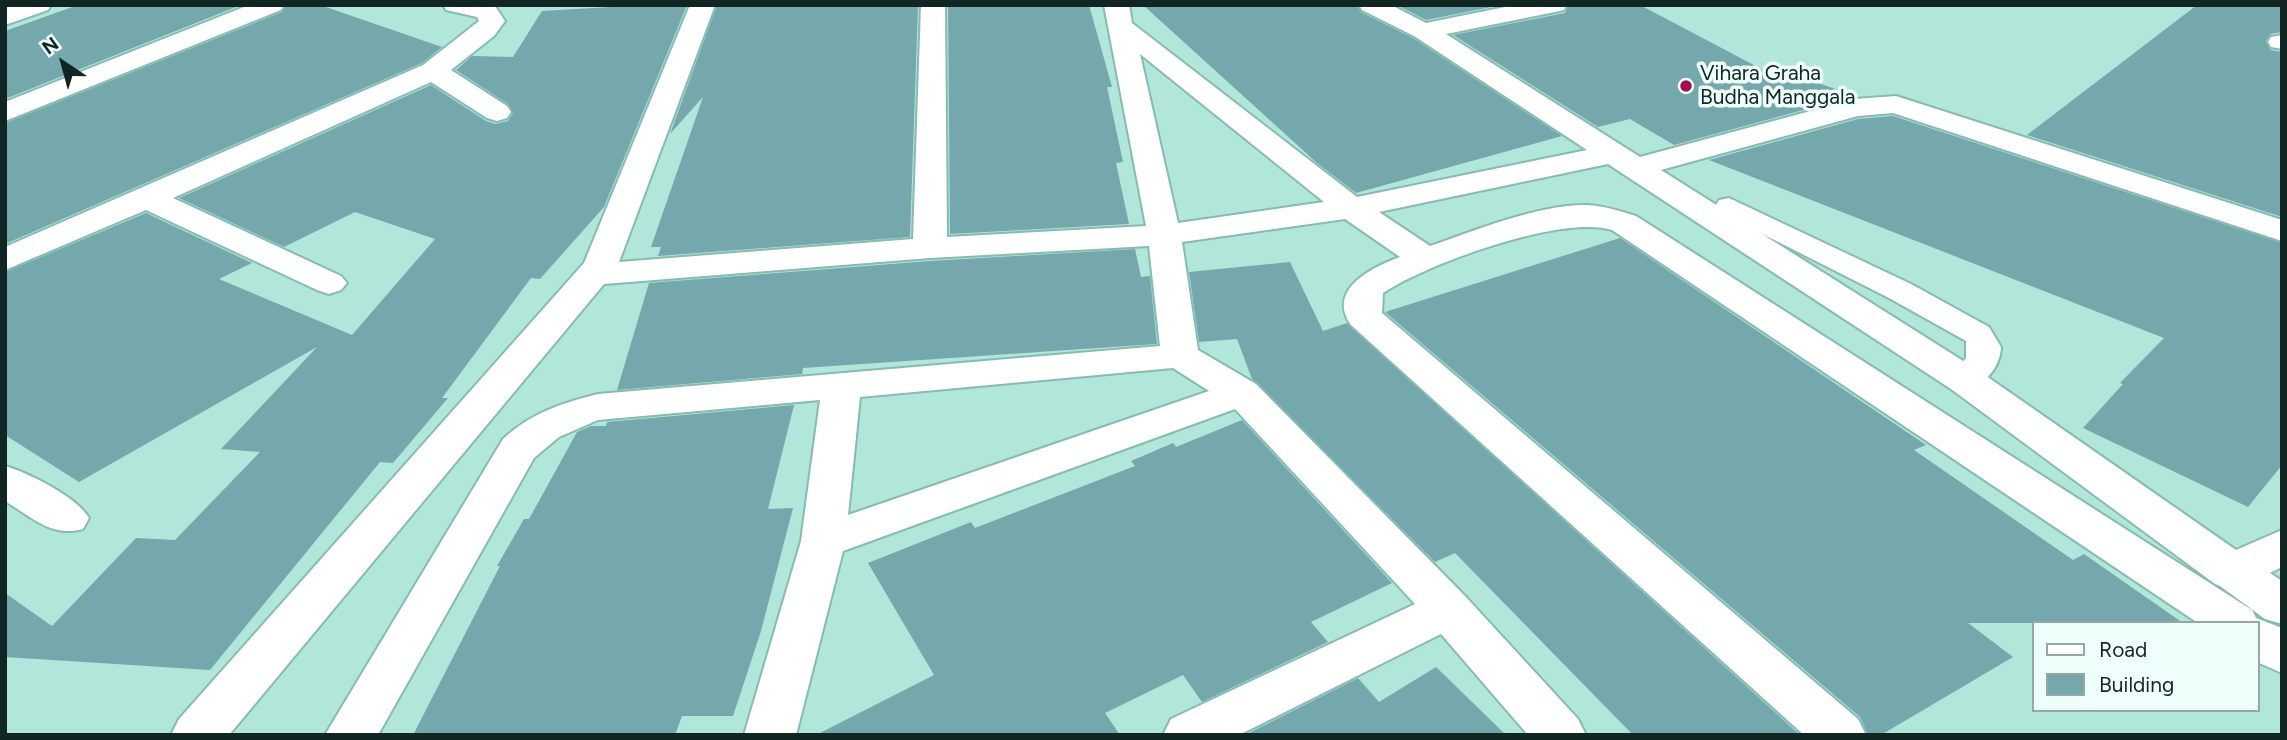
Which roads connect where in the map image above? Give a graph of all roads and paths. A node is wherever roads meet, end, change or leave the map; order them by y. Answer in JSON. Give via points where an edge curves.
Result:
{"nodes":[{"id":1,"x":39,"y":5,"type":"edge"},
{"id":2,"x":272,"y":5,"type":"edge"},
{"id":3,"x":455,"y":5,"type":"edge"},
{"id":4,"x":703,"y":5,"type":"edge"},
{"id":5,"x":933,"y":5,"type":"edge"},
{"id":6,"x":1371,"y":5,"type":"edge"},
{"id":7,"x":1555,"y":5,"type":"edge"},
{"id":8,"x":1119,"y":16,"type":"edge"},
{"id":9,"x":5,"y":17,"type":"edge"},
{"id":10,"x":1423,"y":31,"type":"junction"},
{"id":11,"x":433,"y":71,"type":"junction"},
{"id":12,"x":5,"y":112,"type":"edge"},
{"id":13,"x":497,"y":112,"type":"dead end"},
{"id":14,"x":1622,"y":161,"type":"junction"},
{"id":15,"x":145,"y":197,"type":"junction"},
{"id":16,"x":1729,"y":206,"type":"dead end"},
{"id":17,"x":1351,"y":208,"type":"junction"},
{"id":18,"x":2282,"y":231,"type":"edge"},
{"id":19,"x":1164,"y":235,"type":"junction"},
{"id":20,"x":930,"y":248,"type":"junction"},
{"id":21,"x":1425,"y":258,"type":"junction"},
{"id":22,"x":5,"y":260,"type":"edge"},
{"id":23,"x":593,"y":274,"type":"junction"},
{"id":24,"x":329,"y":283,"type":"dead end"},
{"id":25,"x":1180,"y":356,"type":"junction"},
{"id":26,"x":1965,"y":380,"type":"junction"},
{"id":27,"x":842,"y":387,"type":"junction"},
{"id":28,"x":1242,"y":393,"type":"junction"},
{"id":29,"x":5,"y":481,"type":"edge"},
{"id":30,"x":67,"y":518,"type":"dead end"},
{"id":31,"x":823,"y":541,"type":"junction"},
{"id":32,"x":2282,"y":547,"type":"edge"},
{"id":33,"x":2231,"y":572,"type":"junction"},
{"id":34,"x":2282,"y":606,"type":"edge"},
{"id":35,"x":1448,"y":609,"type":"junction"},
{"id":36,"x":2232,"y":621,"type":"edge"},
{"id":37,"x":2259,"y":639,"type":"edge"},
{"id":38,"x":2282,"y":653,"type":"edge"},
{"id":39,"x":197,"y":735,"type":"edge"},
{"id":40,"x":351,"y":735,"type":"edge"},
{"id":41,"x":770,"y":735,"type":"edge"},
{"id":42,"x":1189,"y":735,"type":"edge"},
{"id":43,"x":1560,"y":735,"type":"edge"},
{"id":44,"x":1840,"y":735,"type":"edge"}],
"edges":[{"from":1,"to":9,"type":"street"},
{"from":2,"to":12,"type":"street"},
{"from":3,"to":11,"type":"street","via":[[486,11],[492,21]]},
{"from":4,"to":23,"type":"street"},
{"from":5,"to":20,"type":"street"},
{"from":6,"to":10,"type":"street"},
{"from":7,"to":10,"type":"street"},
{"from":8,"to":17,"type":"street"},
{"from":8,"to":19,"type":"street"},
{"from":10,"to":14,"type":"street"},
{"from":11,"to":13,"type":"street"},
{"from":11,"to":15,"type":"street"},
{"from":14,"to":17,"type":"street"},
{"from":14,"to":18,"type":"street","via":[[1855,108],[1896,105]]},
{"from":14,"to":26,"type":"street"},
{"from":15,"to":22,"type":"street"},
{"from":15,"to":24,"type":"street"},
{"from":16,"to":26,"type":"lane","via":[[1978,334],[1986,343],[1986,352]]},
{"from":17,"to":19,"type":"street"},
{"from":17,"to":21,"type":"street"},
{"from":19,"to":20,"type":"street"},
{"from":19,"to":25,"type":"street"},
{"from":20,"to":23,"type":"street"},
{"from":21,"to":36,"type":"street","via":[[1568,216],[1600,215],[1624,223]]},
{"from":21,"to":44,"type":"street","via":[[1370,285],[1363,295],[1364,317]]},
{"from":23,"to":39,"type":"street"},
{"from":25,"to":27,"type":"street"},
{"from":25,"to":28,"type":"street"},
{"from":26,"to":33,"type":"street"},
{"from":27,"to":31,"type":"street"},
{"from":27,"to":40,"type":"street","via":[[598,407],[553,421],[533,434],[517,449]]},
{"from":28,"to":31,"type":"street"},
{"from":28,"to":35,"type":"street"},
{"from":29,"to":30,"type":"street"},
{"from":31,"to":41,"type":"street"},
{"from":32,"to":33,"type":"street"},
{"from":33,"to":34,"type":"street"},
{"from":35,"to":42,"type":"street"},
{"from":35,"to":43,"type":"street"},
{"from":37,"to":38,"type":"street"}]}
